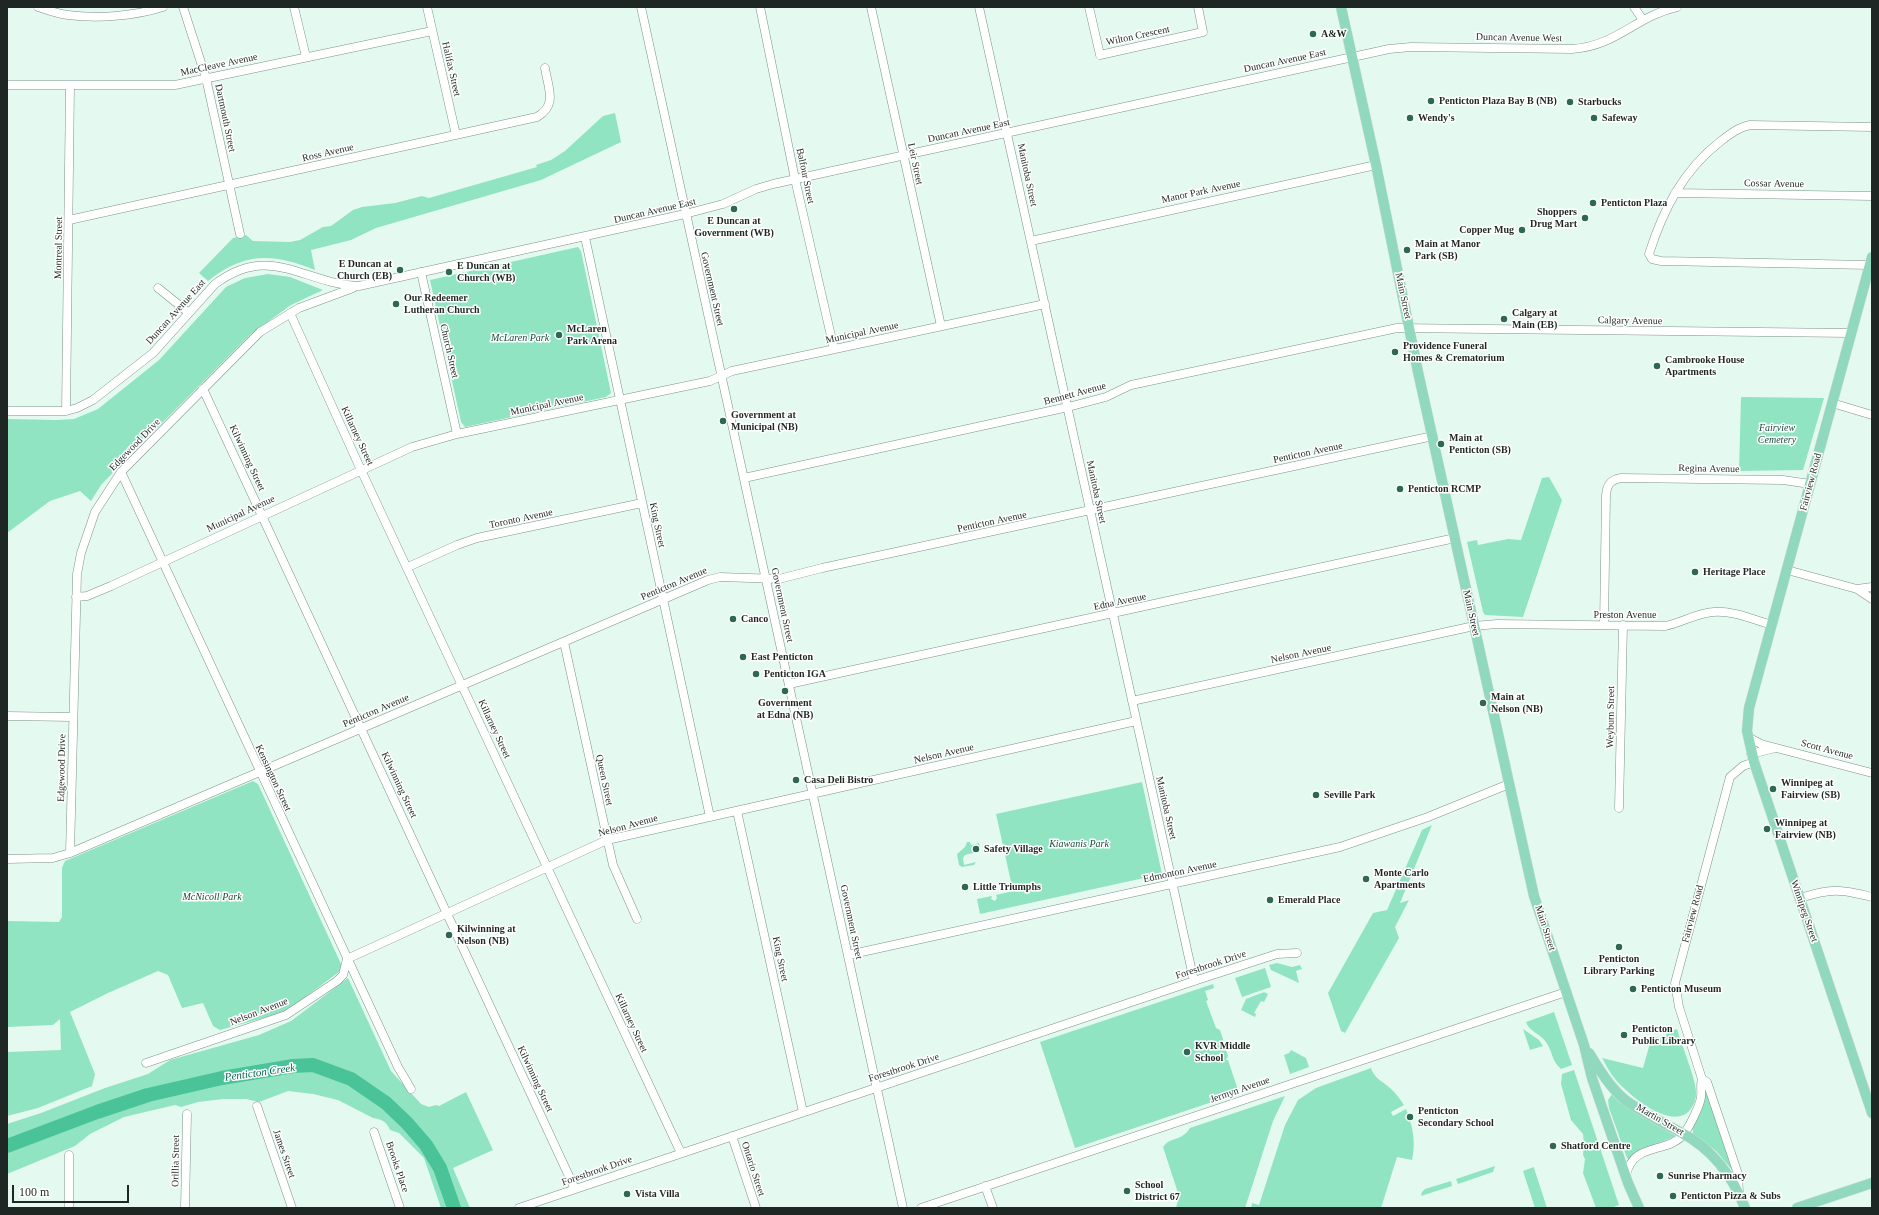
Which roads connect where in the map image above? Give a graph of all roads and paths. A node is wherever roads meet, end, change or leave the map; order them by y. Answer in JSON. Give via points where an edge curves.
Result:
{"nodes":[{"id":1,"x":38,"y":7,"type":"edge"},
{"id":2,"x":163,"y":7,"type":"edge"},
{"id":3,"x":183,"y":7,"type":"edge"},
{"id":4,"x":294,"y":7,"type":"edge"},
{"id":5,"x":427,"y":7,"type":"edge"},
{"id":6,"x":641,"y":7,"type":"edge"},
{"id":7,"x":760,"y":7,"type":"edge"},
{"id":8,"x":871,"y":7,"type":"edge"},
{"id":9,"x":979,"y":7,"type":"edge"},
{"id":10,"x":1089,"y":7,"type":"edge"},
{"id":11,"x":1198,"y":7,"type":"edge"},
{"id":12,"x":1340,"y":7,"type":"edge"},
{"id":13,"x":1634,"y":7,"type":"edge"},
{"id":14,"x":1677,"y":7,"type":"edge"},
{"id":15,"x":1643,"y":20,"type":"junction"},
{"id":16,"x":432,"y":30,"type":"junction"},
{"id":17,"x":306,"y":57,"type":"junction"},
{"id":18,"x":1352,"y":57,"type":"junction"},
{"id":19,"x":545,"y":68,"type":"dead end"},
{"id":20,"x":206,"y":78,"type":"junction"},
{"id":21,"x":7,"y":85,"type":"edge"},
{"id":22,"x":70,"y":86,"type":"junction"},
{"id":23,"x":1872,"y":127,"type":"edge"},
{"id":24,"x":1007,"y":133,"type":"junction"},
{"id":25,"x":456,"y":135,"type":"junction"},
{"id":26,"x":903,"y":156,"type":"junction"},
{"id":27,"x":1376,"y":166,"type":"junction"},
{"id":28,"x":796,"y":179,"type":"junction"},
{"id":29,"x":230,"y":185,"type":"junction"},
{"id":30,"x":1675,"y":193,"type":"junction"},
{"id":31,"x":1872,"y":196,"type":"edge"},
{"id":32,"x":685,"y":214,"type":"junction"},
{"id":33,"x":69,"y":220,"type":"junction"},
{"id":34,"x":240,"y":234,"type":"dead end"},
{"id":35,"x":585,"y":237,"type":"junction"},
{"id":36,"x":1031,"y":240,"type":"junction"},
{"id":37,"x":1871,"y":265,"type":"edge"},
{"id":38,"x":421,"y":272,"type":"junction"},
{"id":39,"x":359,"y":286,"type":"junction"},
{"id":40,"x":158,"y":288,"type":"dead end"},
{"id":41,"x":1045,"y":304,"type":"junction"},
{"id":42,"x":189,"y":313,"type":"junction"},
{"id":43,"x":290,"y":313,"type":"junction"},
{"id":44,"x":941,"y":326,"type":"junction"},
{"id":45,"x":1410,"y":328,"type":"junction"},
{"id":46,"x":1851,"y":333,"type":"junction"},
{"id":47,"x":834,"y":349,"type":"junction"},
{"id":48,"x":722,"y":375,"type":"junction"},
{"id":49,"x":203,"y":389,"type":"junction"},
{"id":50,"x":620,"y":400,"type":"junction"},
{"id":51,"x":1832,"y":403,"type":"junction"},
{"id":52,"x":1068,"y":408,"type":"junction"},
{"id":53,"x":7,"y":411,"type":"edge"},
{"id":54,"x":66,"y":411,"type":"junction"},
{"id":55,"x":1872,"y":415,"type":"edge"},
{"id":56,"x":457,"y":434,"type":"junction"},
{"id":57,"x":1433,"y":436,"type":"junction"},
{"id":58,"x":361,"y":470,"type":"junction"},
{"id":59,"x":121,"y":472,"type":"junction"},
{"id":60,"x":744,"y":478,"type":"junction"},
{"id":61,"x":1810,"y":484,"type":"junction"},
{"id":62,"x":642,"y":503,"type":"junction"},
{"id":63,"x":1090,"y":511,"type":"junction"},
{"id":64,"x":262,"y":515,"type":"junction"},
{"id":65,"x":1455,"y":538,"type":"junction"},
{"id":66,"x":162,"y":562,"type":"junction"},
{"id":67,"x":408,"y":567,"type":"junction"},
{"id":68,"x":1787,"y":570,"type":"junction"},
{"id":69,"x":766,"y":578,"type":"junction"},
{"id":70,"x":1872,"y":587,"type":"edge"},
{"id":71,"x":1856,"y":589,"type":"junction"},
{"id":72,"x":76,"y":597,"type":"junction"},
{"id":73,"x":664,"y":599,"type":"junction"},
{"id":74,"x":1872,"y":599,"type":"edge"},
{"id":75,"x":1113,"y":613,"type":"junction"},
{"id":76,"x":1604,"y":625,"type":"junction"},
{"id":77,"x":1623,"y":625,"type":"junction"},
{"id":78,"x":1772,"y":625,"type":"junction"},
{"id":79,"x":1474,"y":626,"type":"junction"},
{"id":80,"x":564,"y":642,"type":"junction"},
{"id":81,"x":789,"y":684,"type":"junction"},
{"id":82,"x":462,"y":686,"type":"junction"},
{"id":83,"x":1132,"y":701,"type":"junction"},
{"id":84,"x":1749,"y":708,"type":"joint"},
{"id":85,"x":7,"y":716,"type":"edge"},
{"id":86,"x":72,"y":717,"type":"junction"},
{"id":87,"x":1136,"y":721,"type":"junction"},
{"id":88,"x":362,"y":728,"type":"junction"},
{"id":89,"x":1748,"y":737,"type":"junction"},
{"id":90,"x":1778,"y":747,"type":"junction"},
{"id":91,"x":1752,"y":758,"type":"junction"},
{"id":92,"x":260,"y":772,"type":"junction"},
{"id":93,"x":1872,"y":773,"type":"edge"},
{"id":94,"x":1509,"y":784,"type":"junction"},
{"id":95,"x":812,"y":794,"type":"junction"},
{"id":96,"x":1619,"y":808,"type":"dead end"},
{"id":97,"x":737,"y":811,"type":"junction"},
{"id":98,"x":710,"y":817,"type":"junction"},
{"id":99,"x":607,"y":840,"type":"junction"},
{"id":100,"x":70,"y":853,"type":"junction"},
{"id":101,"x":7,"y":859,"type":"edge"},
{"id":102,"x":547,"y":867,"type":"junction"},
{"id":103,"x":1172,"y":884,"type":"junction"},
{"id":104,"x":1872,"y":897,"type":"edge"},
{"id":105,"x":1800,"y":898,"type":"junction"},
{"id":106,"x":447,"y":913,"type":"junction"},
{"id":107,"x":637,"y":919,"type":"dead end"},
{"id":108,"x":1297,"y":953,"type":"dead end"},
{"id":109,"x":848,"y":955,"type":"junction"},
{"id":110,"x":347,"y":959,"type":"junction"},
{"id":111,"x":1194,"y":981,"type":"junction"},
{"id":112,"x":1566,"y":992,"type":"junction"},
{"id":113,"x":1584,"y":1045,"type":"junction"},
{"id":114,"x":146,"y":1063,"type":"dead end"},
{"id":115,"x":1702,"y":1079,"type":"junction"},
{"id":116,"x":877,"y":1087,"type":"junction"},
{"id":117,"x":411,"y":1089,"type":"dead end"},
{"id":118,"x":256,"y":1106,"type":"dead end"},
{"id":119,"x":803,"y":1112,"type":"junction"},
{"id":120,"x":1872,"y":1113,"type":"edge"},
{"id":121,"x":187,"y":1114,"type":"dead end"},
{"id":122,"x":374,"y":1132,"type":"dead end"},
{"id":123,"x":1684,"y":1134,"type":"junction"},
{"id":124,"x":732,"y":1136,"type":"junction"},
{"id":125,"x":681,"y":1153,"type":"junction"},
{"id":126,"x":69,"y":1155,"type":"dead end"},
{"id":127,"x":1626,"y":1175,"type":"junction"},
{"id":128,"x":1872,"y":1183,"type":"edge"},
{"id":129,"x":985,"y":1186,"type":"junction"},
{"id":130,"x":575,"y":1189,"type":"junction"},
{"id":131,"x":1739,"y":1193,"type":"junction"},
{"id":132,"x":69,"y":1208,"type":"edge"},
{"id":133,"x":185,"y":1208,"type":"edge"},
{"id":134,"x":292,"y":1208,"type":"edge"},
{"id":135,"x":400,"y":1208,"type":"edge"},
{"id":136,"x":519,"y":1208,"type":"edge"},
{"id":137,"x":756,"y":1208,"type":"edge"},
{"id":138,"x":903,"y":1208,"type":"edge"},
{"id":139,"x":921,"y":1208,"type":"edge"},
{"id":140,"x":993,"y":1208,"type":"edge"},
{"id":141,"x":1639,"y":1208,"type":"edge"},
{"id":142,"x":1745,"y":1208,"type":"edge"},
{"id":143,"x":1796,"y":1208,"type":"edge"}],
"edges":[{"from":1,"to":2,"type":"street","via":[[66,15],[93,17],[150,11]]},
{"from":3,"to":20,"type":"street","name":"Dartmouth Street"},
{"from":4,"to":17,"type":"street"},
{"from":5,"to":16,"type":"street","name":"Halifax Street"},
{"from":6,"to":32,"type":"street","name":"Government Street"},
{"from":7,"to":28,"type":"street","name":"Balfour Street"},
{"from":8,"to":26,"type":"street","name":"Leir Street"},
{"from":9,"to":24,"type":"street","name":"Manitoba Street"},
{"from":10,"to":11,"type":"street","name":"Wilton Crescent","via":[[1100,55],[1203,32]]},
{"from":12,"to":18,"type":"main road","name":"Main Street"},
{"from":13,"to":15,"type":"street"},
{"from":14,"to":15,"type":"street","name":"Duncan Avenue West"},
{"from":15,"to":18,"type":"street","name":"Duncan Avenue West","via":[[1608,41],[1578,49],[1410,47]]},
{"from":16,"to":17,"type":"street","name":"MacCleave Avenue"},
{"from":16,"to":25,"type":"street","name":"Halifax Street"},
{"from":17,"to":20,"type":"street","name":"MacCleave Avenue"},
{"from":18,"to":24,"type":"street","name":"Duncan Avenue East"},
{"from":18,"to":27,"type":"main road","name":"Main Street"},
{"from":19,"to":25,"type":"street","name":"Ross Avenue","via":[[550,102],[546,112],[537,117]]},
{"from":20,"to":22,"type":"street","name":"MacCleave Avenue","via":[[175,85]]},
{"from":20,"to":29,"type":"street","name":"Dartmouth Street"},
{"from":21,"to":22,"type":"street","name":"MacCleave Avenue"},
{"from":22,"to":33,"type":"street","name":"Montreal Street"},
{"from":23,"to":30,"type":"street","via":[[1745,126],[1732,132],[1706,154]]},
{"from":24,"to":26,"type":"street","name":"Duncan Avenue East"},
{"from":24,"to":36,"type":"street","name":"Manitoba Street"},
{"from":25,"to":29,"type":"street","name":"Ross Avenue"},
{"from":26,"to":28,"type":"street","name":"Duncan Avenue East"},
{"from":26,"to":44,"type":"street","name":"Leir Street"},
{"from":27,"to":36,"type":"street","name":"Manor Park Avenue"},
{"from":27,"to":45,"type":"main road","name":"Main Street"},
{"from":28,"to":32,"type":"street","name":"Duncan Avenue East","via":[[756,189],[723,204]]},
{"from":28,"to":47,"type":"street","name":"Balfour Street"},
{"from":29,"to":33,"type":"street","name":"Ross Avenue"},
{"from":29,"to":34,"type":"street","name":"Dartmouth Street"},
{"from":30,"to":31,"type":"street","name":"Cossar Avenue"},
{"from":30,"to":37,"type":"street","via":[[1657,228],[1648,254],[1652,259],[1685,262]]},
{"from":32,"to":35,"type":"street","name":"Duncan Avenue East"},
{"from":32,"to":48,"type":"street","name":"Government Street"},
{"from":33,"to":54,"type":"street","name":"Montreal Street"},
{"from":35,"to":38,"type":"street","name":"Duncan Avenue East"},
{"from":35,"to":50,"type":"street","name":"King Street"},
{"from":36,"to":41,"type":"street","name":"Manitoba Street"},
{"from":37,"to":46,"type":"main road","name":"Fairview Road"},
{"from":38,"to":39,"type":"street","name":"Duncan Avenue East"},
{"from":38,"to":56,"type":"street","name":"Church Street"},
{"from":39,"to":42,"type":"street","name":"Duncan Avenue East","via":[[333,283],[286,267],[258,265],[225,276]]},
{"from":39,"to":43,"type":"street","name":"Edgewood Drive"},
{"from":40,"to":42,"type":"street"},
{"from":41,"to":44,"type":"street","name":"Municipal Avenue"},
{"from":41,"to":52,"type":"street","name":"Manitoba Street"},
{"from":42,"to":54,"type":"street","name":"Duncan Avenue East","via":[[144,362],[93,400]]},
{"from":43,"to":49,"type":"street","name":"Edgewood Drive","via":[[260,332]]},
{"from":43,"to":58,"type":"street","name":"Killarney Street"},
{"from":44,"to":47,"type":"street","name":"Municipal Avenue"},
{"from":45,"to":46,"type":"street","name":"Calgary Avenue"},
{"from":45,"to":52,"type":"street","name":"Bennett Avenue","via":[[1397,328],[1132,385],[1106,397]]},
{"from":45,"to":57,"type":"main road","name":"Main Street"},
{"from":46,"to":51,"type":"main road","name":"Fairview Road"},
{"from":47,"to":48,"type":"street","name":"Municipal Avenue"},
{"from":48,"to":50,"type":"street","name":"Municipal Avenue","via":[[710,381]]},
{"from":48,"to":60,"type":"street","name":"Government Street"},
{"from":49,"to":59,"type":"street","name":"Edgewood Drive"},
{"from":49,"to":64,"type":"street","name":"Kilwinning Street"},
{"from":50,"to":56,"type":"street","name":"Municipal Avenue"},
{"from":50,"to":62,"type":"street","name":"King Street"},
{"from":51,"to":55,"type":"street"},
{"from":51,"to":61,"type":"main road","name":"Fairview Road"},
{"from":52,"to":60,"type":"street","name":"Bennett Avenue"},
{"from":52,"to":63,"type":"street","name":"Manitoba Street"},
{"from":53,"to":54,"type":"street","name":"Duncan Avenue East"},
{"from":56,"to":58,"type":"street","name":"Municipal Avenue","via":[[412,447]]},
{"from":57,"to":63,"type":"street","name":"Penticton Avenue"},
{"from":57,"to":65,"type":"main road","name":"Main Street"},
{"from":58,"to":64,"type":"street","name":"Municipal Avenue"},
{"from":58,"to":67,"type":"street","name":"Killarney Street"},
{"from":59,"to":66,"type":"street","name":"Kensington Street"},
{"from":59,"to":72,"type":"street","name":"Edgewood Drive","via":[[102,500],[87,532],[77,574]]},
{"from":60,"to":69,"type":"street","name":"Government Street"},
{"from":61,"to":68,"type":"main road","name":"Fairview Road"},
{"from":61,"to":76,"type":"street","name":"Regina Avenue","via":[[1783,480],[1612,480],[1608,484],[1606,495]]},
{"from":62,"to":67,"type":"street","name":"Toronto Avenue","via":[[477,538]]},
{"from":62,"to":73,"type":"street","name":"King Street"},
{"from":63,"to":69,"type":"street","name":"Penticton Avenue","via":[[779,578]]},
{"from":63,"to":75,"type":"street","name":"Manitoba Street"},
{"from":64,"to":66,"type":"street","name":"Municipal Avenue"},
{"from":64,"to":88,"type":"street","name":"Kilwinning Street"},
{"from":65,"to":75,"type":"street","name":"Edna Avenue"},
{"from":65,"to":79,"type":"main road","name":"Main Street"},
{"from":66,"to":72,"type":"street","name":"Municipal Avenue","via":[[93,593]]},
{"from":66,"to":92,"type":"street","name":"Kensington Street"},
{"from":67,"to":82,"type":"street","name":"Killarney Street"},
{"from":68,"to":71,"type":"street"},
{"from":68,"to":78,"type":"main road","name":"Fairview Road"},
{"from":69,"to":73,"type":"street","name":"Penticton Avenue","via":[[716,578]]},
{"from":69,"to":81,"type":"street","name":"Government Street"},
{"from":70,"to":71,"type":"street"},
{"from":71,"to":74,"type":"street"},
{"from":72,"to":86,"type":"street","name":"Edgewood Drive"},
{"from":73,"to":80,"type":"street","name":"Penticton Avenue"},
{"from":73,"to":98,"type":"street","name":"King Street"},
{"from":75,"to":81,"type":"street","name":"Edna Avenue"},
{"from":75,"to":83,"type":"street","name":"Manitoba Street"},
{"from":76,"to":77,"type":"street","name":"Preston Avenue"},
{"from":76,"to":79,"type":"street","name":"Preston Avenue"},
{"from":77,"to":78,"type":"street","name":"Preston Avenue","via":[[1665,626],[1706,613],[1721,612]]},
{"from":77,"to":96,"type":"street","name":"Weyburn Street"},
{"from":78,"to":84,"type":"main road","name":"Fairview Road"},
{"from":79,"to":83,"type":"street","name":"Nelson Avenue"},
{"from":79,"to":94,"type":"main road","name":"Main Street"},
{"from":80,"to":82,"type":"street","name":"Penticton Avenue"},
{"from":80,"to":99,"type":"street","name":"Queen Street"},
{"from":81,"to":95,"type":"street","name":"Government Street"},
{"from":82,"to":88,"type":"street","name":"Penticton Avenue"},
{"from":82,"to":102,"type":"street","name":"Killarney Street"},
{"from":83,"to":87,"type":"street","name":"Manitoba Street"},
{"from":84,"to":89,"type":"main road","name":"Winnipeg Street"},
{"from":85,"to":86,"type":"street"},
{"from":86,"to":100,"type":"street","name":"Edgewood Drive"},
{"from":87,"to":95,"type":"street","name":"Nelson Avenue"},
{"from":87,"to":103,"type":"street","name":"Manitoba Street"},
{"from":88,"to":92,"type":"street","name":"Penticton Avenue"},
{"from":88,"to":106,"type":"street","name":"Kilwinning Street"},
{"from":89,"to":90,"type":"street","name":"Scott Avenue","via":[[1761,744]]},
{"from":89,"to":91,"type":"main road","name":"Winnipeg Street"},
{"from":90,"to":91,"type":"street","name":"Scott Avenue"},
{"from":90,"to":93,"type":"street","name":"Scott Avenue"},
{"from":91,"to":105,"type":"main road","name":"Winnipeg Street"},
{"from":91,"to":115,"type":"street","name":"Fairview Road","via":[[1730,777],[1675,983],[1679,1007]]},
{"from":92,"to":100,"type":"street","name":"Penticton Avenue"},
{"from":92,"to":110,"type":"street","name":"Kensington Street"},
{"from":94,"to":103,"type":"street","name":"Edmonton Avenue","via":[[1428,817],[1340,847]]},
{"from":94,"to":112,"type":"main road","name":"Main Street","via":[[1534,896]]},
{"from":95,"to":97,"type":"street","name":"Nelson Avenue"},
{"from":95,"to":109,"type":"street","name":"Government Street"},
{"from":97,"to":98,"type":"street","name":"Nelson Avenue"},
{"from":97,"to":119,"type":"street","name":"King Street"},
{"from":98,"to":99,"type":"street","name":"Nelson Avenue"},
{"from":99,"to":102,"type":"street","name":"Nelson Avenue"},
{"from":99,"to":107,"type":"street","name":"Queen Street","via":[[613,865]]},
{"from":100,"to":101,"type":"street","name":"Penticton Avenue","via":[[52,858]]},
{"from":102,"to":106,"type":"street","name":"Nelson Avenue"},
{"from":102,"to":125,"type":"street","name":"Killarney Street"},
{"from":103,"to":109,"type":"street","name":"Edmonton Avenue"},
{"from":103,"to":111,"type":"street","name":"Manitoba Street"},
{"from":104,"to":105,"type":"street","via":[[1829,890]]},
{"from":105,"to":120,"type":"main road","name":"Winnipeg Street"},
{"from":106,"to":110,"type":"street","name":"Nelson Avenue"},
{"from":106,"to":130,"type":"street","name":"Kilwinning Street"},
{"from":108,"to":111,"type":"street","name":"Forestbrook Drive","via":[[1277,954]]},
{"from":109,"to":116,"type":"street","name":"Government Street"},
{"from":110,"to":114,"type":"street","name":"Nelson Avenue","via":[[343,975],[337,981],[286,1015]]},
{"from":110,"to":117,"type":"street","name":"Kensington Street"},
{"from":111,"to":116,"type":"street","name":"Forestbrook Drive"},
{"from":112,"to":113,"type":"main road","name":"Main Street"},
{"from":112,"to":129,"type":"street","name":"Jermyn Avenue"},
{"from":113,"to":123,"type":"main road","name":"Martin Street","via":[[1617,1092],[1636,1107]]},
{"from":113,"to":127,"type":"main road","name":"Main Street","via":[[1592,1078]]},
{"from":115,"to":123,"type":"street","via":[[1700,1104]]},
{"from":115,"to":131,"type":"street","name":"Martin Street","via":[[1707,1082],[1738,1174]]},
{"from":116,"to":119,"type":"street","name":"Forestbrook Drive"},
{"from":116,"to":138,"type":"street","name":"Government Street"},
{"from":118,"to":134,"type":"street","name":"James Street"},
{"from":119,"to":124,"type":"street","name":"Forestbrook Drive"},
{"from":121,"to":133,"type":"street","name":"Orillia Street"},
{"from":122,"to":135,"type":"street","name":"Brooks Place"},
{"from":123,"to":127,"type":"street","via":[[1673,1142],[1640,1153],[1628,1167]]},
{"from":123,"to":131,"type":"main road","name":"Martin Street","via":[[1717,1161]]},
{"from":124,"to":125,"type":"street","name":"Forestbrook Drive"},
{"from":124,"to":137,"type":"street","name":"Ontario Street"},
{"from":125,"to":130,"type":"street","name":"Forestbrook Drive"},
{"from":126,"to":132,"type":"street"},
{"from":127,"to":141,"type":"main road","name":"Main Street"},
{"from":128,"to":143,"type":"main road"},
{"from":129,"to":139,"type":"street","name":"Jermyn Avenue"},
{"from":129,"to":140,"type":"street"},
{"from":130,"to":136,"type":"street","name":"Forestbrook Drive"},
{"from":131,"to":142,"type":"main road","name":"Martin Street"}]}
